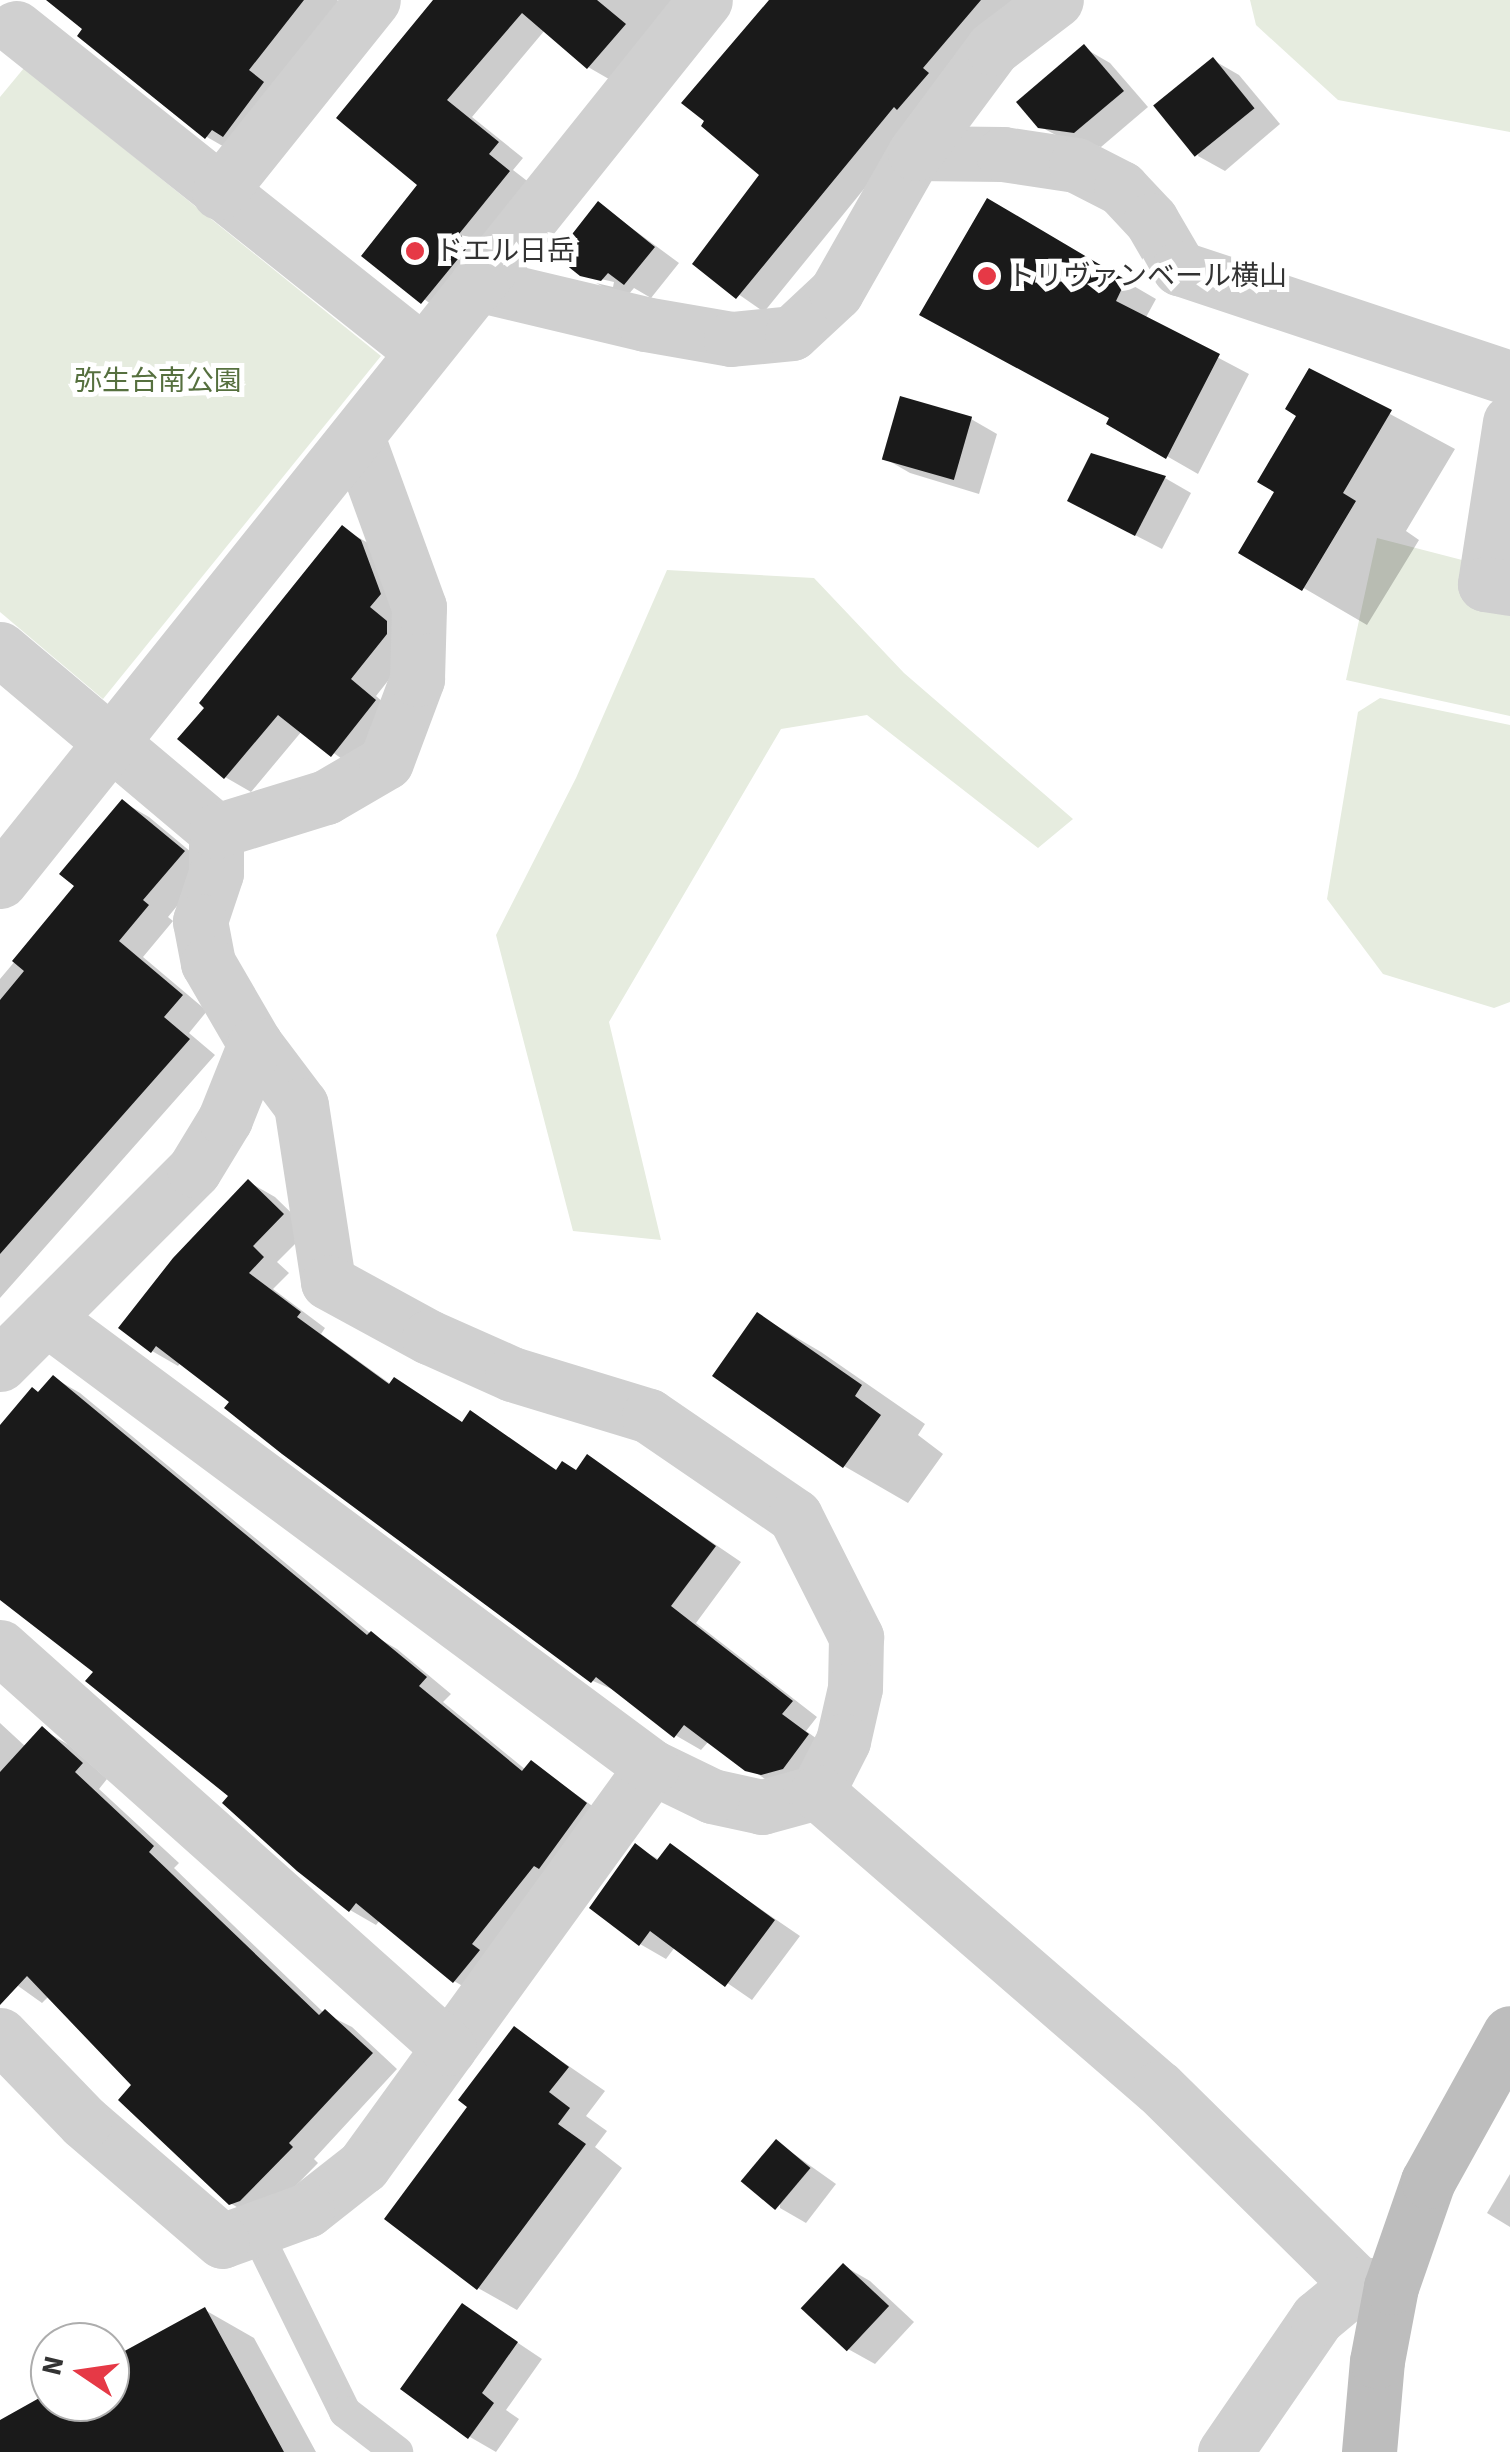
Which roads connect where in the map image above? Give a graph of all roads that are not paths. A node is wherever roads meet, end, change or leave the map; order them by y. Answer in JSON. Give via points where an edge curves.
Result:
{"nodes":[{"id":1,"x":372,"y":0,"type":"edge"},
{"id":2,"x":706,"y":0,"type":"edge"},
{"id":3,"x":1056,"y":0,"type":"edge"},
{"id":4,"x":18,"y":25,"type":"edge"},
{"id":5,"x":914,"y":154,"type":"junction"},
{"id":6,"x":219,"y":192,"type":"junction"},
{"id":7,"x":477,"y":284,"type":"junction"},
{"id":8,"x":422,"y":352,"type":"junction"},
{"id":9,"x":1510,"y":378,"type":"edge"},
{"id":10,"x":1510,"y":422,"type":"edge"},
{"id":11,"x":358,"y":439,"type":"junction"},
{"id":12,"x":1510,"y":588,"type":"edge"},
{"id":13,"x":0,"y":649,"type":"edge"},
{"id":14,"x":113,"y":741,"type":"junction"},
{"id":15,"x":216,"y":831,"type":"junction"},
{"id":16,"x":0,"y":881,"type":"edge"},
{"id":17,"x":255,"y":1044,"type":"junction"},
{"id":18,"x":46,"y":1318,"type":"junction"},
{"id":19,"x":0,"y":1364,"type":"edge"},
{"id":20,"x":0,"y":1647,"type":"edge"},
{"id":21,"x":652,"y":1768,"type":"junction"},
{"id":22,"x":817,"y":1792,"type":"junction"},
{"id":23,"x":1510,"y":2033,"type":"edge"},
{"id":24,"x":0,"y":2035,"type":"edge"},
{"id":25,"x":449,"y":2048,"type":"junction"},
{"id":26,"x":254,"y":2228,"type":"junction"},
{"id":27,"x":1374,"y":2286,"type":"junction"},
{"id":28,"x":397,"y":2452,"type":"edge"},
{"id":29,"x":1225,"y":2452,"type":"edge"},
{"id":30,"x":1369,"y":2452,"type":"edge"}],
"edges":[{"from":1,"to":6,"type":"street"},
{"from":2,"to":7,"type":"street"},
{"from":3,"to":5,"type":"street","via":[[993,48]]},
{"from":4,"to":6,"type":"street"},
{"from":5,"to":7,"type":"street","via":[[836,292],[792,333],[731,339]]},
{"from":5,"to":9,"type":"street","via":[[1003,154],[1076,164],[1121,188],[1152,220],[1179,268]]},
{"from":6,"to":8,"type":"street"},
{"from":7,"to":8,"type":"street"},
{"from":8,"to":11,"type":"street"},
{"from":10,"to":12,"type":"street","via":[[1485,584]]},
{"from":11,"to":14,"type":"street"},
{"from":11,"to":15,"type":"street","via":[[418,608],[416,680],[386,762],[326,797]]},
{"from":13,"to":14,"type":"street"},
{"from":14,"to":15,"type":"street"},
{"from":14,"to":16,"type":"street"},
{"from":15,"to":17,"type":"street","via":[[216,873],[200,921],[208,963]]},
{"from":17,"to":18,"type":"street","via":[[226,1119],[194,1170]]},
{"from":17,"to":22,"type":"street","via":[[301,1105],[328,1282],[512,1374],[649,1416],[795,1516],[856,1637],[856,1688],[843,1741]]},
{"from":18,"to":19,"type":"street"},
{"from":18,"to":21,"type":"street"},
{"from":20,"to":25,"type":"street"},
{"from":21,"to":22,"type":"street","via":[[712,1796],[762,1807]]},
{"from":21,"to":25,"type":"street"},
{"from":22,"to":27,"type":"street","via":[[1159,2088]]},
{"from":23,"to":27,"type":"street"},
{"from":24,"to":26,"type":"street","via":[[84,2122],[222,2240]]},
{"from":25,"to":26,"type":"street","via":[[363,2166],[307,2210]]},
{"from":26,"to":28,"type":"lane","via":[[345,2412]]},
{"from":27,"to":29,"type":"street","via":[[1317,2318]]},
{"from":27,"to":30,"type":"street","via":[[1377,2361]]}]}
